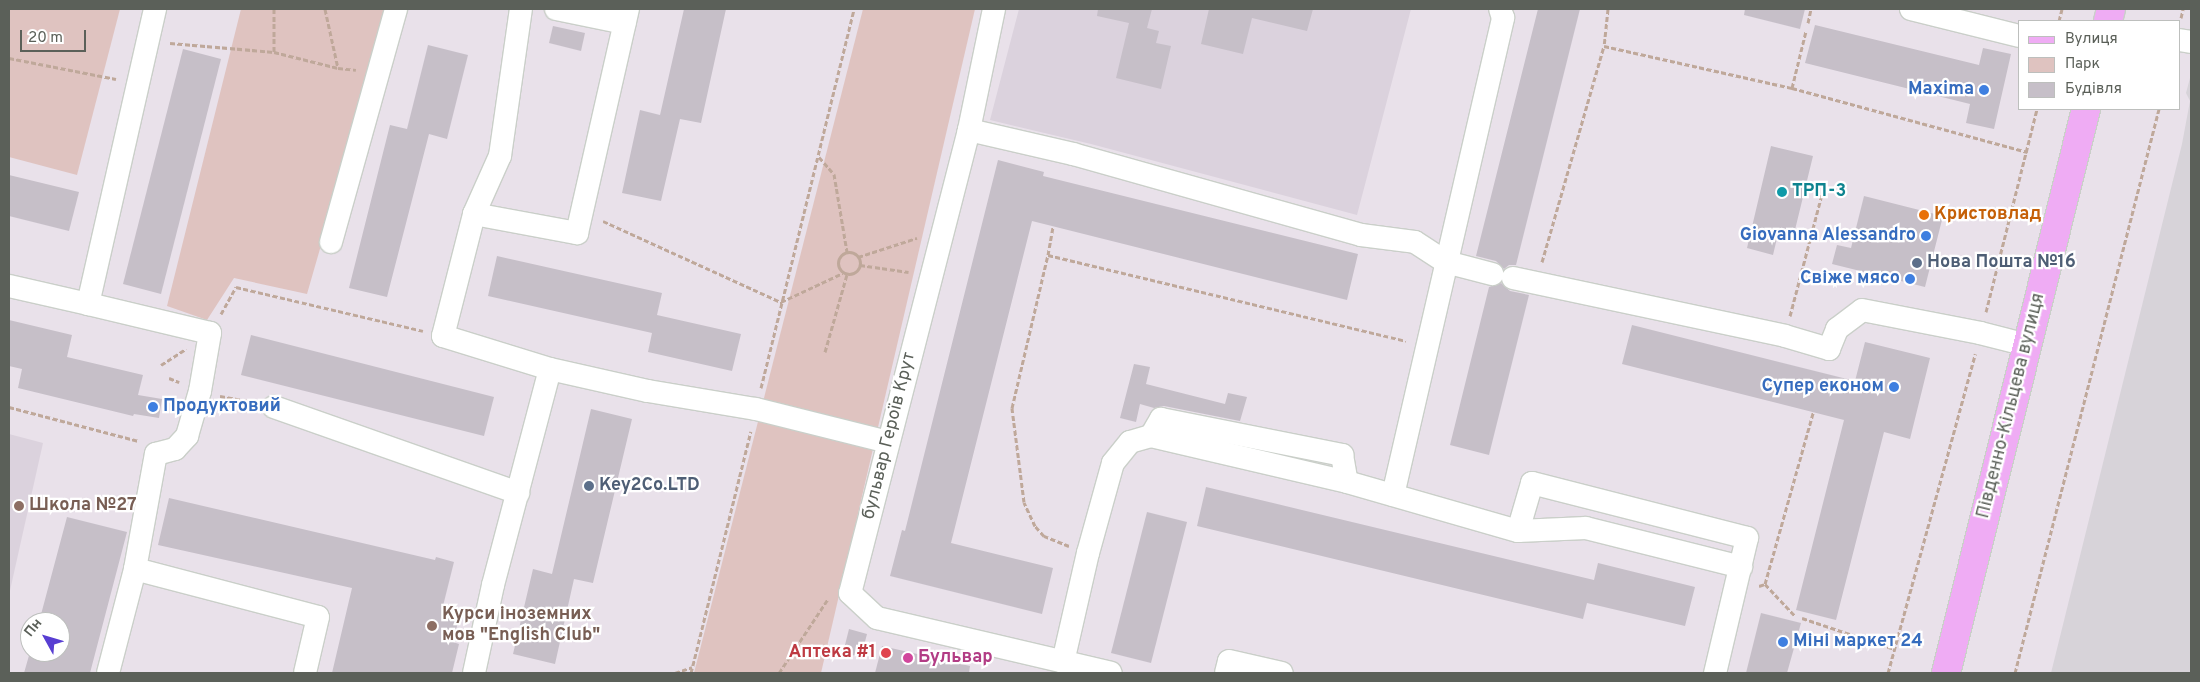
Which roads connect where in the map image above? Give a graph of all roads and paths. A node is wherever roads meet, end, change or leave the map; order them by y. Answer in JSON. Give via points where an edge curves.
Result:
{"nodes":[{"id":1,"x":155,"y":9,"type":"edge"},
{"id":2,"x":274,"y":9,"type":"edge"},
{"id":3,"x":324,"y":9,"type":"edge"},
{"id":4,"x":396,"y":9,"type":"edge"},
{"id":5,"x":521,"y":9,"type":"edge"},
{"id":6,"x":556,"y":9,"type":"edge"},
{"id":7,"x":854,"y":9,"type":"edge"},
{"id":8,"x":994,"y":9,"type":"edge"},
{"id":9,"x":1500,"y":9,"type":"edge"},
{"id":10,"x":1608,"y":9,"type":"edge"},
{"id":11,"x":1811,"y":9,"type":"edge"},
{"id":12,"x":1911,"y":9,"type":"edge"},
{"id":13,"x":626,"y":16,"type":"edge"},
{"id":14,"x":1808,"y":23,"type":"dead end"},
{"id":15,"x":1806,"y":31,"type":"dead end"},
{"id":16,"x":2018,"y":36,"type":"edge"},
{"id":17,"x":149,"y":41,"type":"junction"},
{"id":18,"x":1604,"y":46,"type":"junction"},
{"id":19,"x":274,"y":52,"type":"junction"},
{"id":20,"x":9,"y":58,"type":"edge"},
{"id":21,"x":338,"y":68,"type":"junction"},
{"id":22,"x":377,"y":75,"type":"junction"},
{"id":23,"x":139,"y":83,"type":"junction"},
{"id":24,"x":1792,"y":88,"type":"junction"},
{"id":25,"x":2037,"y":110,"type":"edge"},
{"id":26,"x":2086,"y":110,"type":"edge"},
{"id":27,"x":2159,"y":110,"type":"edge"},
{"id":28,"x":969,"y":130,"type":"junction"},
{"id":29,"x":2027,"y":152,"type":"junction"},
{"id":30,"x":818,"y":157,"type":"junction"},
{"id":31,"x":1824,"y":186,"type":"dead end"},
{"id":32,"x":582,"y":211,"type":"junction"},
{"id":33,"x":474,"y":214,"type":"junction"},
{"id":34,"x":1053,"y":227,"type":"dead end"},
{"id":35,"x":918,"y":238,"type":"dead end"},
{"id":36,"x":330,"y":242,"type":"dead end"},
{"id":37,"x":846,"y":252,"type":"junction"},
{"id":38,"x":1048,"y":255,"type":"junction"},
{"id":39,"x":858,"y":257,"type":"junction"},
{"id":40,"x":1446,"y":262,"type":"junction"},
{"id":41,"x":860,"y":265,"type":"junction"},
{"id":42,"x":909,"y":272,"type":"dead end"},
{"id":43,"x":845,"y":273,"type":"junction"},
{"id":44,"x":1536,"y":284,"type":"junction"},
{"id":45,"x":9,"y":286,"type":"edge"},
{"id":46,"x":781,"y":302,"type":"junction"},
{"id":47,"x":88,"y":304,"type":"junction"},
{"id":48,"x":210,"y":333,"type":"junction"},
{"id":49,"x":1980,"y":333,"type":"junction"},
{"id":50,"x":443,"y":336,"type":"junction"},
{"id":51,"x":1785,"y":336,"type":"junction"},
{"id":52,"x":2027,"y":345,"type":"junction"},
{"id":53,"x":1429,"y":346,"type":"junction"},
{"id":54,"x":825,"y":352,"type":"dead end"},
{"id":55,"x":550,"y":369,"type":"junction"},
{"id":56,"x":200,"y":391,"type":"junction"},
{"id":57,"x":274,"y":406,"type":"joint"},
{"id":58,"x":9,"y":407,"type":"edge"},
{"id":59,"x":756,"y":409,"type":"junction"},
{"id":60,"x":1813,"y":413,"type":"dead end"},
{"id":61,"x":142,"y":442,"type":"dead end"},
{"id":62,"x":888,"y":442,"type":"junction"},
{"id":63,"x":518,"y":493,"type":"junction"},
{"id":64,"x":1393,"y":495,"type":"junction"},
{"id":65,"x":1518,"y":531,"type":"junction"},
{"id":66,"x":1088,"y":553,"type":"junction"},
{"id":67,"x":1741,"y":567,"type":"junction"},
{"id":68,"x":135,"y":569,"type":"junction"},
{"id":69,"x":1765,"y":584,"type":"junction"},
{"id":70,"x":850,"y":593,"type":"junction"},
{"id":71,"x":1734,"y":594,"type":"junction"},
{"id":72,"x":1795,"y":616,"type":"dead end"},
{"id":73,"x":1802,"y":618,"type":"dead end"},
{"id":74,"x":1894,"y":649,"type":"junction"},
{"id":75,"x":1063,"y":662,"type":"junction"},
{"id":76,"x":693,"y":667,"type":"junction"},
{"id":77,"x":108,"y":673,"type":"edge"},
{"id":78,"x":305,"y":673,"type":"edge"},
{"id":79,"x":474,"y":673,"type":"edge"},
{"id":80,"x":674,"y":673,"type":"edge"},
{"id":81,"x":692,"y":673,"type":"edge"},
{"id":82,"x":779,"y":673,"type":"edge"},
{"id":83,"x":1111,"y":673,"type":"edge"},
{"id":84,"x":1226,"y":673,"type":"edge"},
{"id":85,"x":1282,"y":673,"type":"edge"},
{"id":86,"x":1715,"y":673,"type":"edge"},
{"id":87,"x":1888,"y":673,"type":"edge"},
{"id":88,"x":1946,"y":673,"type":"edge"},
{"id":89,"x":2015,"y":673,"type":"edge"}],
"edges":[{"from":1,"to":17,"type":"street"},
{"from":2,"to":19,"type":"path"},
{"from":3,"to":21,"type":"path"},
{"from":4,"to":22,"type":"street"},
{"from":5,"to":33,"type":"street","via":[[500,156]]},
{"from":6,"to":13,"type":"street"},
{"from":7,"to":30,"type":"path"},
{"from":8,"to":28,"type":"street","name":"бульвар Героїв Крут"},
{"from":9,"to":40,"type":"street","via":[[1502,18]]},
{"from":10,"to":18,"type":"path"},
{"from":11,"to":14,"type":"path"},
{"from":12,"to":16,"type":"street"},
{"from":13,"to":32,"type":"street"},
{"from":15,"to":24,"type":"path"},
{"from":17,"to":19,"type":"path"},
{"from":17,"to":23,"type":"street"},
{"from":18,"to":24,"type":"path"},
{"from":18,"to":44,"type":"path"},
{"from":19,"to":21,"type":"path"},
{"from":20,"to":23,"type":"path"},
{"from":21,"to":22,"type":"path"},
{"from":22,"to":36,"type":"street"},
{"from":23,"to":47,"type":"street"},
{"from":24,"to":29,"type":"path"},
{"from":25,"to":29,"type":"path"},
{"from":26,"to":52,"type":"main road","name":"Південно-Кільцева вулиця"},
{"from":27,"to":89,"type":"path"},
{"from":28,"to":40,"type":"street","via":[[1073,154],[1361,235],[1415,242]]},
{"from":28,"to":62,"type":"street","name":"бульвар Героїв Крут"},
{"from":29,"to":49,"type":"path"},
{"from":30,"to":37,"type":"path","via":[[834,174]]},
{"from":30,"to":46,"type":"path"},
{"from":31,"to":51,"type":"path"},
{"from":32,"to":33,"type":"street","via":[[577,233]]},
{"from":32,"to":46,"type":"path"},
{"from":33,"to":50,"type":"street"},
{"from":34,"to":38,"type":"path"},
{"from":35,"to":39,"type":"path"},
{"from":37,"to":39,"type":"path"},
{"from":37,"to":43,"type":"path","via":[[838,261]]},
{"from":38,"to":53,"type":"path"},
{"from":38,"to":66,"type":"path","via":[[1012,408],[1024,502],[1035,526],[1044,536]]},
{"from":39,"to":41,"type":"path"},
{"from":40,"to":44,"type":"street"},
{"from":40,"to":53,"type":"street"},
{"from":41,"to":42,"type":"path"},
{"from":41,"to":43,"type":"path","via":[[855,272]]},
{"from":43,"to":46,"type":"path"},
{"from":43,"to":54,"type":"path"},
{"from":44,"to":51,"type":"street"},
{"from":45,"to":47,"type":"street"},
{"from":46,"to":59,"type":"path"},
{"from":47,"to":48,"type":"street"},
{"from":48,"to":50,"type":"path","via":[[236,286]]},
{"from":48,"to":56,"type":"street"},
{"from":49,"to":51,"type":"street","via":[[1862,310],[1837,329],[1829,349]]},
{"from":49,"to":52,"type":"street"},
{"from":49,"to":74,"type":"path"},
{"from":50,"to":55,"type":"street"},
{"from":52,"to":88,"type":"main road","name":"Південно-Кільцева вулиця"},
{"from":53,"to":64,"type":"street"},
{"from":55,"to":59,"type":"street","via":[[648,391]]},
{"from":55,"to":63,"type":"street"},
{"from":56,"to":57,"type":"path"},
{"from":56,"to":68,"type":"street","via":[[187,436],[175,449],[156,454]]},
{"from":57,"to":63,"type":"street"},
{"from":58,"to":61,"type":"path"},
{"from":59,"to":62,"type":"street"},
{"from":59,"to":76,"type":"path"},
{"from":60,"to":69,"type":"path"},
{"from":62,"to":70,"type":"street","name":"бульвар Героїв Крут"},
{"from":63,"to":79,"type":"street"},
{"from":64,"to":65,"type":"street"},
{"from":64,"to":66,"type":"street","via":[[1150,436],[1130,442],[1113,462]]},
{"from":65,"to":67,"type":"street","via":[[1586,528]]},
{"from":65,"to":67,"type":"street","via":[[1532,483],[1747,538]]},
{"from":66,"to":75,"type":"street"},
{"from":67,"to":71,"type":"street"},
{"from":68,"to":77,"type":"street"},
{"from":68,"to":78,"type":"street","via":[[318,617]]},
{"from":69,"to":71,"type":"path"},
{"from":69,"to":72,"type":"path"},
{"from":70,"to":75,"type":"street","via":[[878,618]]},
{"from":70,"to":82,"type":"path","via":[[829,598]]},
{"from":71,"to":86,"type":"street"},
{"from":73,"to":74,"type":"path"},
{"from":74,"to":87,"type":"path"},
{"from":75,"to":83,"type":"street"},
{"from":76,"to":80,"type":"path"},
{"from":76,"to":81,"type":"path"},
{"from":84,"to":85,"type":"street","via":[[1229,660]]}]}
